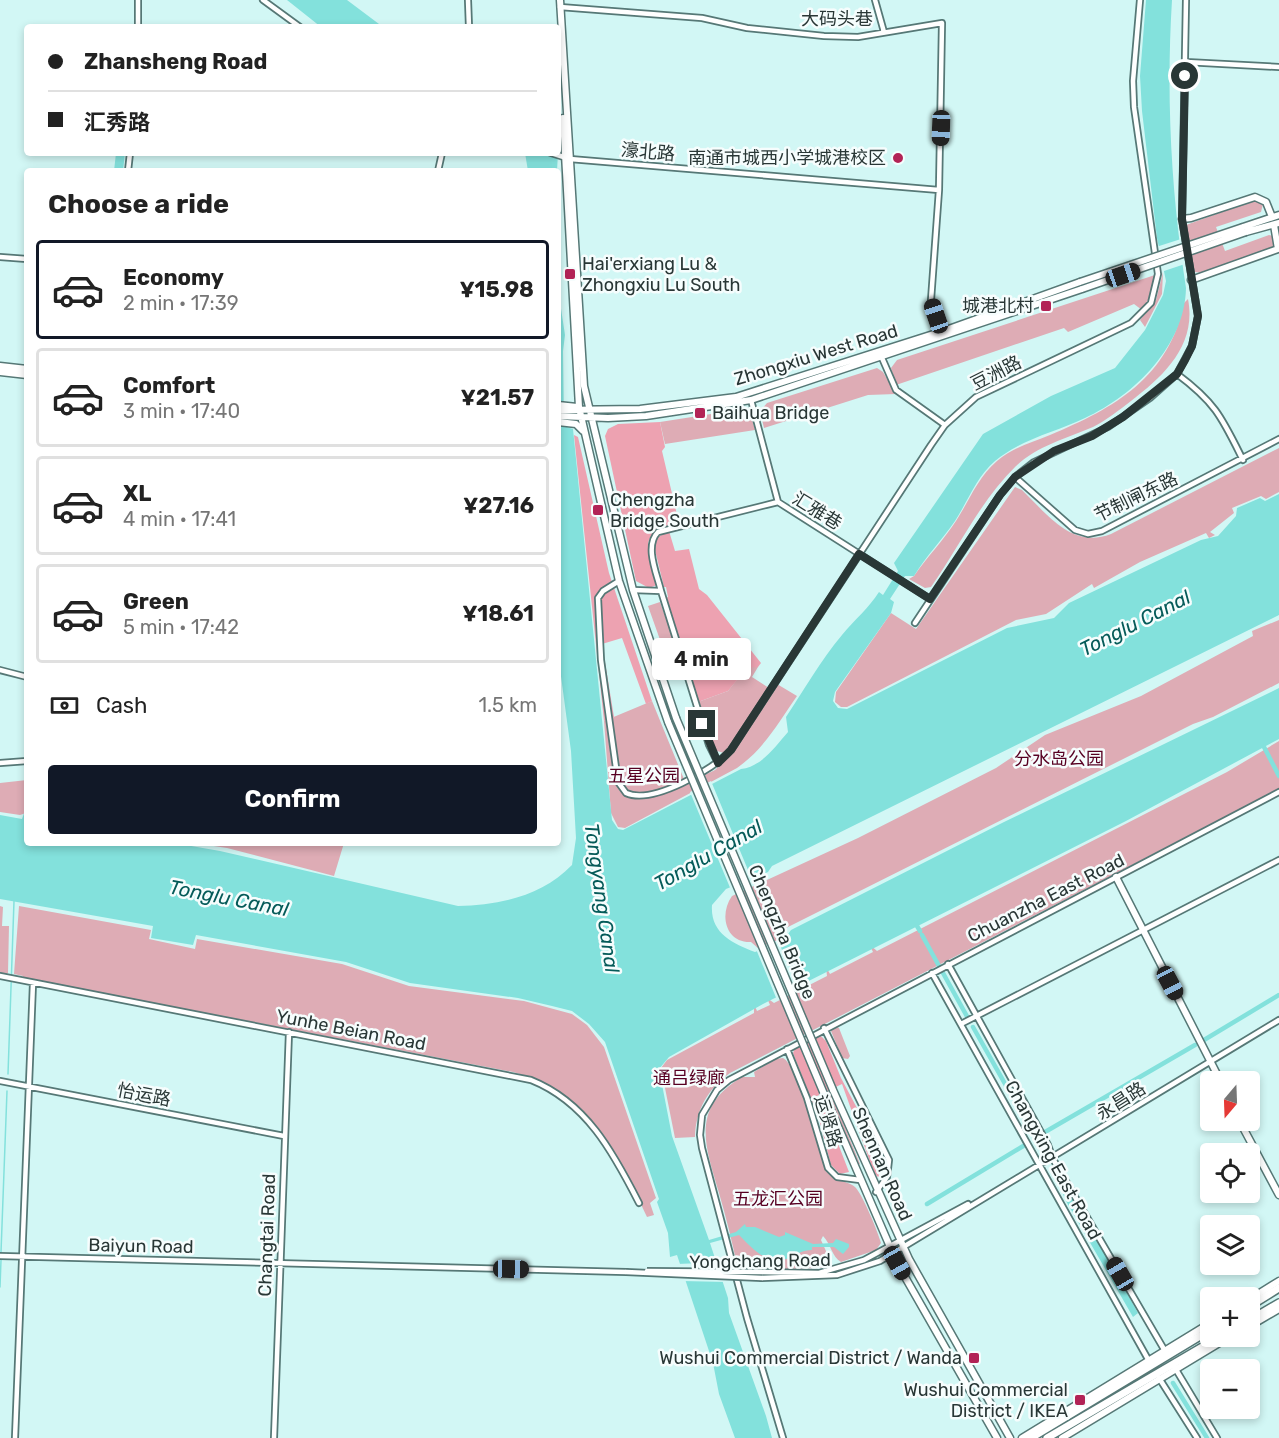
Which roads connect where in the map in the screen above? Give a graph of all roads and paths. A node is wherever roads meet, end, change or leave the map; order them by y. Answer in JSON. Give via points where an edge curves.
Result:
{"nodes":[{"id":1,"x":138,"y":0,"type":"edge"},
{"id":2,"x":263,"y":0,"type":"edge"},
{"id":3,"x":468,"y":0,"type":"edge"},
{"id":4,"x":875,"y":0,"type":"edge"},
{"id":5,"x":1140,"y":0,"type":"edge"},
{"id":6,"x":1186,"y":0,"type":"edge"},
{"id":7,"x":559,"y":2,"type":"edge"},
{"id":8,"x":138,"y":24,"type":"edge"},
{"id":9,"x":296,"y":24,"type":"edge"},
{"id":10,"x":469,"y":24,"type":"edge"},
{"id":11,"x":558,"y":24,"type":"edge"},
{"id":12,"x":560,"y":24,"type":"edge"},
{"id":13,"x":884,"y":33,"type":"junction"},
{"id":14,"x":561,"y":54,"type":"edge"},
{"id":15,"x":1186,"y":62,"type":"junction"},
{"id":16,"x":1279,"y":67,"type":"edge"},
{"id":17,"x":561,"y":86,"type":"edge"},
{"id":18,"x":559,"y":156,"type":"edge"},
{"id":19,"x":565,"y":158,"type":"junction"},
{"id":20,"x":939,"y":190,"type":"junction"},
{"id":21,"x":1182,"y":219,"type":"junction"},
{"id":22,"x":1276,"y":220,"type":"edge"},
{"id":23,"x":0,"y":257,"type":"edge"},
{"id":24,"x":24,"y":259,"type":"edge"},
{"id":25,"x":1191,"y":280,"type":"junction"},
{"id":26,"x":943,"y":334,"type":"junction"},
{"id":27,"x":882,"y":358,"type":"junction"},
{"id":28,"x":0,"y":366,"type":"edge"},
{"id":29,"x":24,"y":369,"type":"edge"},
{"id":30,"x":0,"y":372,"type":"edge"},
{"id":31,"x":1177,"y":374,"type":"junction"},
{"id":32,"x":24,"y":375,"type":"edge"},
{"id":33,"x":752,"y":400,"type":"junction"},
{"id":34,"x":584,"y":409,"type":"junction"},
{"id":35,"x":561,"y":413,"type":"edge"},
{"id":36,"x":581,"y":417,"type":"junction"},
{"id":37,"x":593,"y":418,"type":"junction"},
{"id":38,"x":945,"y":425,"type":"junction"},
{"id":39,"x":584,"y":434,"type":"junction"},
{"id":40,"x":1279,"y":439,"type":"edge"},
{"id":41,"x":1243,"y":460,"type":"junction"},
{"id":42,"x":1015,"y":477,"type":"junction"},
{"id":43,"x":778,"y":502,"type":"junction"},
{"id":44,"x":859,"y":554,"type":"junction"},
{"id":45,"x":619,"y":581,"type":"junction"},
{"id":46,"x":633,"y":590,"type":"junction"},
{"id":47,"x":661,"y":591,"type":"junction"},
{"id":48,"x":930,"y":599,"type":"junction"},
{"id":49,"x":915,"y":623,"type":"dead end"},
{"id":50,"x":0,"y":670,"type":"edge"},
{"id":51,"x":24,"y":676,"type":"edge"},
{"id":52,"x":24,"y":761,"type":"edge"},
{"id":53,"x":0,"y":763,"type":"edge"},
{"id":54,"x":718,"y":763,"type":"junction"},
{"id":55,"x":1279,"y":792,"type":"edge"},
{"id":56,"x":1279,"y":860,"type":"edge"},
{"id":57,"x":1116,"y":877,"type":"junction"},
{"id":58,"x":1143,"y":930,"type":"junction"},
{"id":59,"x":948,"y":964,"type":"junction"},
{"id":60,"x":932,"y":973,"type":"junction"},
{"id":61,"x":1,"y":977,"type":"edge"},
{"id":62,"x":33,"y":983,"type":"junction"},
{"id":63,"x":976,"y":1015,"type":"junction"},
{"id":64,"x":1279,"y":1020,"type":"edge"},
{"id":65,"x":961,"y":1024,"type":"junction"},
{"id":66,"x":824,"y":1028,"type":"junction"},
{"id":67,"x":289,"y":1032,"type":"junction"},
{"id":68,"x":787,"y":1049,"type":"junction"},
{"id":69,"x":1211,"y":1061,"type":"junction"},
{"id":70,"x":1216,"y":1071,"type":"edge"},
{"id":71,"x":0,"y":1081,"type":"edge"},
{"id":72,"x":31,"y":1087,"type":"junction"},
{"id":73,"x":832,"y":1090,"type":"joint"},
{"id":74,"x":824,"y":1094,"type":"joint"},
{"id":75,"x":1245,"y":1131,"type":"edge"},
{"id":76,"x":284,"y":1136,"type":"junction"},
{"id":77,"x":1053,"y":1159,"type":"junction"},
{"id":78,"x":1040,"y":1164,"type":"junction"},
{"id":79,"x":860,"y":1180,"type":"junction"},
{"id":80,"x":876,"y":1192,"type":"junction"},
{"id":81,"x":1279,"y":1195,"type":"edge"},
{"id":82,"x":976,"y":1201,"type":"joint"},
{"id":83,"x":639,"y":1203,"type":"dead end"},
{"id":84,"x":902,"y":1244,"type":"junction"},
{"id":85,"x":892,"y":1250,"type":"junction"},
{"id":86,"x":0,"y":1256,"type":"edge"},
{"id":87,"x":23,"y":1257,"type":"junction"},
{"id":88,"x":280,"y":1263,"type":"junction"},
{"id":89,"x":626,"y":1272,"type":"junction"},
{"id":90,"x":1279,"y":1281,"type":"edge"},
{"id":91,"x":1279,"y":1288,"type":"edge"},
{"id":92,"x":1260,"y":1293,"type":"edge"},
{"id":93,"x":1260,"y":1300,"type":"edge"},
{"id":94,"x":1279,"y":1303,"type":"edge"},
{"id":95,"x":1279,"y":1309,"type":"edge"},
{"id":96,"x":1260,"y":1314,"type":"edge"},
{"id":97,"x":1260,"y":1320,"type":"edge"},
{"id":98,"x":1200,"y":1329,"type":"edge"},
{"id":99,"x":1200,"y":1336,"type":"edge"},
{"id":100,"x":1202,"y":1347,"type":"edge"},
{"id":101,"x":1212,"y":1347,"type":"edge"},
{"id":102,"x":1165,"y":1351,"type":"junction"},
{"id":103,"x":1149,"y":1361,"type":"junction"},
{"id":104,"x":1175,"y":1368,"type":"junction"},
{"id":105,"x":1159,"y":1378,"type":"junction"},
{"id":106,"x":15,"y":1438,"type":"edge"},
{"id":107,"x":274,"y":1438,"type":"edge"},
{"id":108,"x":783,"y":1438,"type":"edge"},
{"id":109,"x":997,"y":1438,"type":"edge"},
{"id":110,"x":1010,"y":1438,"type":"edge"},
{"id":111,"x":1022,"y":1438,"type":"edge"},
{"id":112,"x":1031,"y":1438,"type":"edge"},
{"id":113,"x":1047,"y":1438,"type":"edge"},
{"id":114,"x":1062,"y":1438,"type":"edge"},
{"id":115,"x":1197,"y":1438,"type":"edge"},
{"id":116,"x":1216,"y":1438,"type":"edge"}],
"edges":[{"from":1,"to":8,"type":"street"},
{"from":2,"to":9,"type":"street"},
{"from":3,"to":10,"type":"street"},
{"from":4,"to":13,"type":"street"},
{"from":5,"to":38,"type":"street","name":"豆洲路","via":[[1134,98],[1158,274],[1155,294],[1145,311],[1131,323],[976,397]]},
{"from":6,"to":15,"type":"street"},
{"from":7,"to":11,"type":"main road"},
{"from":7,"to":12,"type":"main road"},
{"from":7,"to":13,"type":"street","name":"大码头巷","via":[[824,36]]},
{"from":13,"to":20,"type":"street","name":"大码头巷","via":[[942,23]]},
{"from":14,"to":19,"type":"main road"},
{"from":15,"to":16,"type":"street"},
{"from":15,"to":21,"type":"street"},
{"from":17,"to":19,"type":"main road"},
{"from":18,"to":19,"type":"street","name":"濠北路"},
{"from":19,"to":20,"type":"street","name":"濠北路"},
{"from":19,"to":34,"type":"main road"},
{"from":19,"to":34,"type":"main road"},
{"from":20,"to":26,"type":"street","name":"大码头巷","via":[[931,300]]},
{"from":21,"to":22,"type":"main road","via":[[1255,196],[1266,202]]},
{"from":21,"to":25,"type":"street"},
{"from":22,"to":25,"type":"main road","via":[[1278,249]]},
{"from":22,"to":26,"type":"main road","name":"Zhongxiu West Road","bridge":true},
{"from":23,"to":24,"type":"street"},
{"from":25,"to":31,"type":"street","via":[[1196,330]]},
{"from":26,"to":27,"type":"main road","name":"Zhongxiu West Road"},
{"from":26,"to":34,"type":"main road","name":"Zhongxiu West Road","via":[[736,397],[640,409]]},
{"from":27,"to":33,"type":"main road","name":"Zhongxiu West Road"},
{"from":27,"to":38,"type":"street","via":[[896,390]]},
{"from":28,"to":29,"type":"main road"},
{"from":30,"to":32,"type":"main road"},
{"from":31,"to":41,"type":"street","via":[[1217,409]]},
{"from":31,"to":42,"type":"street","via":[[1108,427],[1054,451]]},
{"from":33,"to":37,"type":"main road","name":"Zhongxiu West Road","via":[[646,416]]},
{"from":33,"to":43,"type":"street","name":"汇雅巷"},
{"from":34,"to":35,"type":"main road","name":"Zhongxiu West Road"},
{"from":34,"to":36,"type":"main road","name":"Chengzha Bridge"},
{"from":34,"to":37,"type":"main road","name":"Chengzha Bridge"},
{"from":35,"to":36,"type":"main road","name":"Zhongxiu West Road"},
{"from":35,"to":39,"type":"main road","via":[[580,426]]},
{"from":36,"to":37,"type":"main road","name":"Zhongxiu West Road"},
{"from":36,"to":39,"type":"main road","name":"Chengzha Bridge"},
{"from":37,"to":46,"type":"main road","name":"Chengzha Bridge"},
{"from":38,"to":44,"type":"street","name":"豆洲路"},
{"from":39,"to":45,"type":"main road","name":"Chengzha Bridge"},
{"from":40,"to":41,"type":"street","name":"节制闸东路"},
{"from":41,"to":42,"type":"street","name":"节制闸东路","via":[[1102,531],[1088,534],[1075,530]]},
{"from":42,"to":48,"type":"street"},
{"from":43,"to":44,"type":"street","name":"汇雅巷"},
{"from":43,"to":47,"type":"street","via":[[658,532],[652,549]]},
{"from":44,"to":48,"type":"street","name":"汇雅巷"},
{"from":44,"to":54,"type":"street","name":"豆洲路","via":[[731,750]]},
{"from":45,"to":54,"type":"street","via":[[603,591],[597,606],[620,786],[626,793],[643,797]]},
{"from":45,"to":74,"type":"main road","name":"Chengzha Bridge","bridge":true,"via":[[668,722]]},
{"from":46,"to":47,"type":"street"},
{"from":46,"to":73,"type":"main road","name":"Chengzha Bridge","bridge":true,"via":[[676,718]]},
{"from":47,"to":54,"type":"street"},
{"from":48,"to":49,"type":"street"},
{"from":50,"to":51,"type":"street"},
{"from":52,"to":53,"type":"street"},
{"from":55,"to":57,"type":"street","name":"Chuanzha East Road"},
{"from":56,"to":58,"type":"street"},
{"from":57,"to":58,"type":"main road"},
{"from":57,"to":59,"type":"street","name":"Chuanzha East Road"},
{"from":58,"to":63,"type":"street"},
{"from":58,"to":69,"type":"main road"},
{"from":59,"to":60,"type":"street","name":"Chuanzha East Road"},
{"from":59,"to":63,"type":"street","name":"Changxing East Road"},
{"from":60,"to":65,"type":"street","name":"Changxing East Road"},
{"from":60,"to":66,"type":"street","name":"Chuanzha East Road"},
{"from":61,"to":62,"type":"street","name":"Yunhe Beian Road"},
{"from":62,"to":67,"type":"street","name":"Yunhe Beian Road"},
{"from":62,"to":72,"type":"street"},
{"from":63,"to":65,"type":"street"},
{"from":63,"to":77,"type":"street","name":"Changxing East Road"},
{"from":64,"to":69,"type":"street","name":"永昌路"},
{"from":65,"to":78,"type":"street","name":"Changxing East Road"},
{"from":66,"to":68,"type":"street","name":"Chuanzha East Road"},
{"from":66,"to":80,"type":"street","via":[[889,1160],[887,1177]]},
{"from":67,"to":76,"type":"street","name":"Changtai Road"},
{"from":67,"to":83,"type":"street","name":"Yunhe Beian Road","via":[[509,1074],[547,1086],[590,1122],[615,1156]]},
{"from":68,"to":79,"type":"street","name":"运贤路","via":[[828,1168],[837,1177]]},
{"from":68,"to":108,"type":"street","name":"Chuanzha East Road","via":[[736,1075],[717,1090],[702,1115],[700,1135],[747,1318]]},
{"from":69,"to":70,"type":"main road"},
{"from":69,"to":77,"type":"street","name":"永昌路"},
{"from":71,"to":72,"type":"street","name":"怡运路"},
{"from":72,"to":76,"type":"street","name":"怡运路"},
{"from":72,"to":87,"type":"street"},
{"from":73,"to":80,"type":"main road","name":"Shennan Road"},
{"from":74,"to":79,"type":"main road","name":"Shennan Road"},
{"from":75,"to":81,"type":"main road"},
{"from":76,"to":88,"type":"street","name":"Changtai Road"},
{"from":77,"to":78,"type":"street","name":"永昌路"},
{"from":77,"to":102,"type":"street","name":"Changxing East Road"},
{"from":78,"to":82,"type":"street","name":"永昌路"},
{"from":78,"to":103,"type":"street","name":"Changxing East Road"},
{"from":79,"to":85,"type":"main road","name":"Shennan Road"},
{"from":80,"to":84,"type":"main road","name":"Shennan Road"},
{"from":82,"to":84,"type":"street","name":"Yongchang Road"},
{"from":84,"to":85,"type":"street","name":"Yongchang Road"},
{"from":84,"to":110,"type":"main road","name":"Shennan Road"},
{"from":85,"to":89,"type":"street","name":"Yongchang Road","bridge":true,"via":[[819,1273],[675,1269]]},
{"from":85,"to":89,"type":"street","name":"Yongchang Road","bridge":true,"via":[[862,1268],[837,1275],[762,1278]]},
{"from":85,"to":109,"type":"main road","name":"Shennan Road"},
{"from":86,"to":87,"type":"street","name":"Baiyun Road"},
{"from":87,"to":88,"type":"street","name":"Baiyun Road"},
{"from":87,"to":106,"type":"street"},
{"from":88,"to":89,"type":"street","name":"Yongchang Road"},
{"from":88,"to":107,"type":"street","name":"Changtai Road"},
{"from":90,"to":92,"type":"main road"},
{"from":91,"to":93,"type":"highway"},
{"from":94,"to":96,"type":"highway"},
{"from":95,"to":97,"type":"main road"},
{"from":98,"to":102,"type":"main road"},
{"from":99,"to":112,"type":"highway"},
{"from":100,"to":113,"type":"highway"},
{"from":101,"to":104,"type":"main road"},
{"from":102,"to":103,"type":"main road"},
{"from":103,"to":111,"type":"main road"},
{"from":104,"to":105,"type":"main road"},
{"from":104,"to":116,"type":"street"},
{"from":105,"to":114,"type":"main road"},
{"from":105,"to":115,"type":"street"}]}
